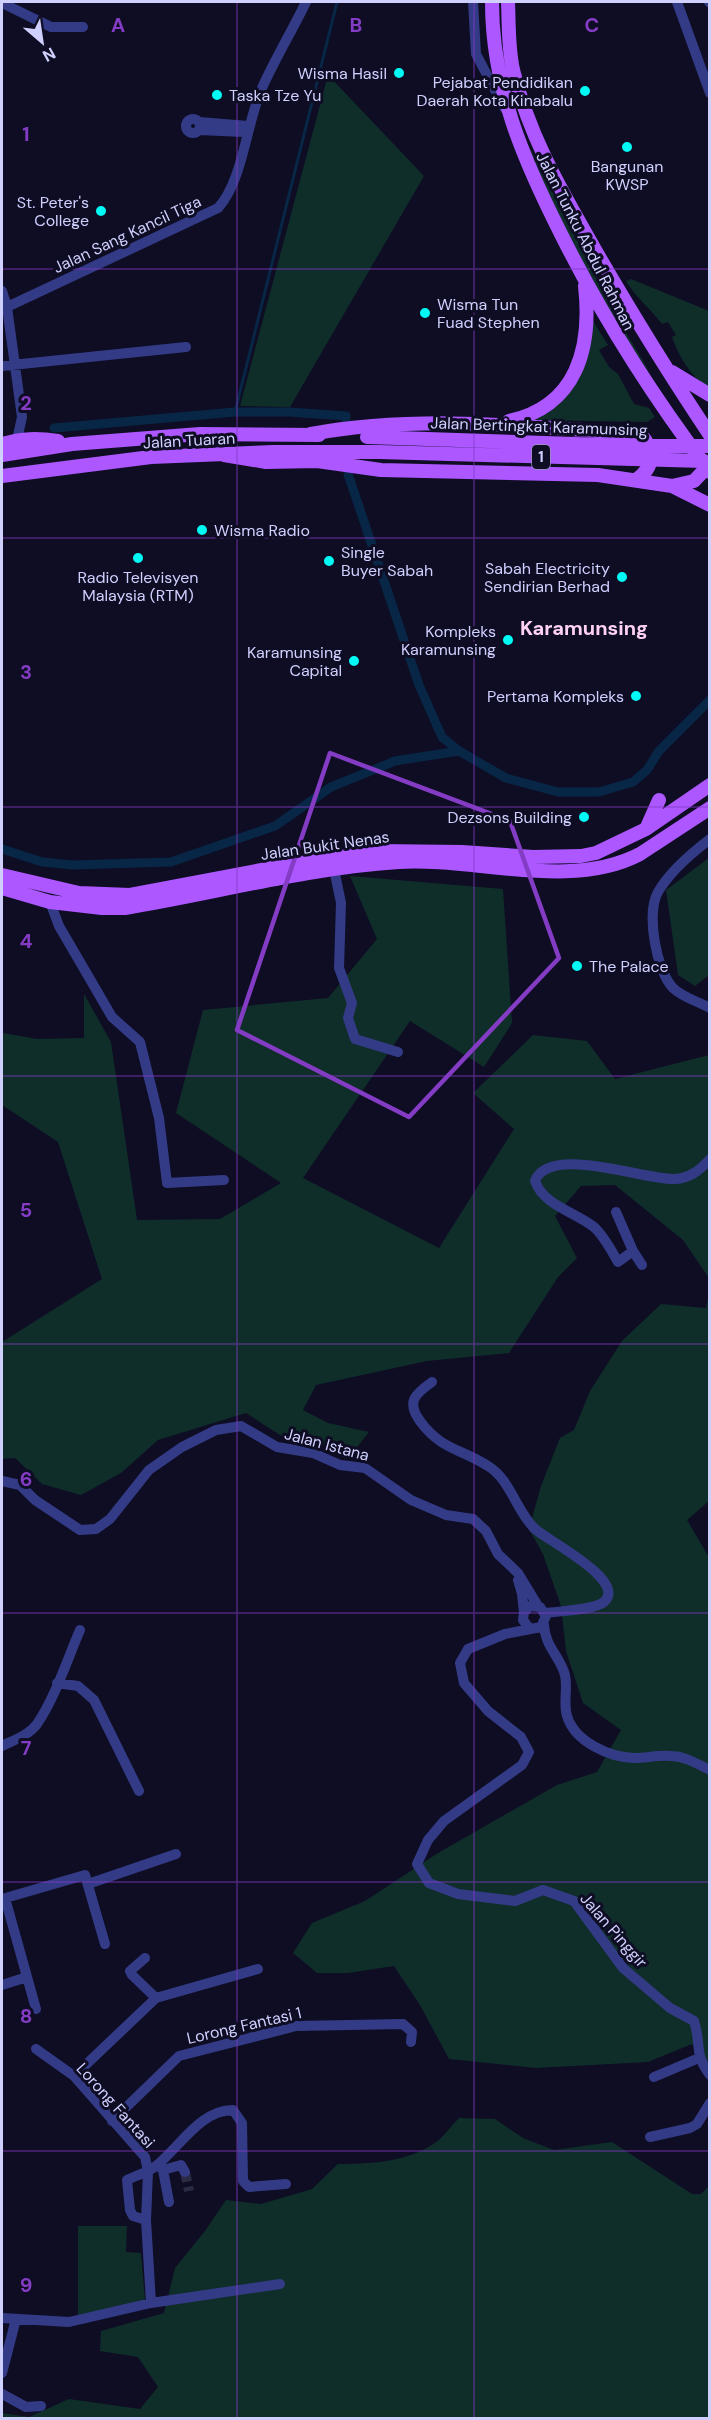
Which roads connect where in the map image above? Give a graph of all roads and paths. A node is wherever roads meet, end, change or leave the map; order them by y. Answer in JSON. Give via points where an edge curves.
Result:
{"nodes":[{"id":1,"x":306,"y":2,"type":"edge"},
{"id":2,"x":472,"y":2,"type":"edge"},
{"id":3,"x":492,"y":2,"type":"edge"},
{"id":4,"x":677,"y":2,"type":"edge"},
{"id":5,"x":2,"y":3,"type":"edge"},
{"id":6,"x":508,"y":3,"type":"edge"},
{"id":7,"x":83,"y":27,"type":"dead end"},
{"id":8,"x":710,"y":93,"type":"edge"},
{"id":9,"x":508,"y":114,"type":"junction"},
{"id":10,"x":199,"y":126,"type":"dead end"},
{"id":11,"x":248,"y":129,"type":"junction"},
{"id":12,"x":584,"y":280,"type":"junction"},
{"id":13,"x":2,"y":291,"type":"edge"},
{"id":14,"x":7,"y":307,"type":"junction"},
{"id":15,"x":186,"y":347,"type":"dead end"},
{"id":16,"x":16,"y":364,"type":"junction"},
{"id":17,"x":2,"y":366,"type":"edge"},
{"id":18,"x":665,"y":367,"type":"junction"},
{"id":19,"x":643,"y":378,"type":"junction"},
{"id":20,"x":710,"y":395,"type":"edge"},
{"id":21,"x":22,"y":417,"type":"junction"},
{"id":22,"x":495,"y":424,"type":"junction"},
{"id":23,"x":311,"y":434,"type":"junction"},
{"id":24,"x":710,"y":435,"type":"edge"},
{"id":25,"x":368,"y":437,"type":"joint"},
{"id":26,"x":37,"y":438,"type":"junction"},
{"id":27,"x":17,"y":440,"type":"junction"},
{"id":28,"x":2,"y":444,"type":"edge"},
{"id":29,"x":72,"y":444,"type":"junction"},
{"id":30,"x":710,"y":446,"type":"edge"},
{"id":31,"x":379,"y":452,"type":"joint"},
{"id":32,"x":2,"y":455,"type":"edge"},
{"id":33,"x":224,"y":455,"type":"junction"},
{"id":34,"x":709,"y":467,"type":"edge"},
{"id":35,"x":2,"y":476,"type":"edge"},
{"id":36,"x":636,"y":480,"type":"junction"},
{"id":37,"x":672,"y":486,"type":"junction"},
{"id":38,"x":710,"y":505,"type":"edge"},
{"id":39,"x":710,"y":785,"type":"edge"},
{"id":40,"x":658,"y":800,"type":"dead end"},
{"id":41,"x":710,"y":801,"type":"edge"},
{"id":42,"x":710,"y":808,"type":"edge"},
{"id":43,"x":670,"y":813,"type":"junction"},
{"id":44,"x":646,"y":829,"type":"junction"},
{"id":45,"x":710,"y":839,"type":"edge"},
{"id":46,"x":334,"y":869,"type":"junction"},
{"id":47,"x":2,"y":875,"type":"edge"},
{"id":48,"x":2,"y":888,"type":"edge"},
{"id":49,"x":50,"y":902,"type":"junction"},
{"id":50,"x":710,"y":1008,"type":"edge"},
{"id":51,"x":398,"y":1052,"type":"dead end"},
{"id":52,"x":710,"y":1159,"type":"edge"},
{"id":53,"x":224,"y":1180,"type":"dead end"},
{"id":54,"x":616,"y":1212,"type":"dead end"},
{"id":55,"x":633,"y":1251,"type":"junction"},
{"id":56,"x":642,"y":1265,"type":"dead end"},
{"id":57,"x":432,"y":1382,"type":"dead end"},
{"id":58,"x":2,"y":1481,"type":"edge"},
{"id":59,"x":514,"y":1571,"type":"junction"},
{"id":60,"x":523,"y":1614,"type":"junction"},
{"id":61,"x":543,"y":1615,"type":"junction"},
{"id":62,"x":530,"y":1628,"type":"junction"},
{"id":63,"x":80,"y":1630,"type":"dead end"},
{"id":64,"x":505,"y":1634,"type":"junction"},
{"id":65,"x":548,"y":1646,"type":"junction"},
{"id":66,"x":57,"y":1683,"type":"junction"},
{"id":67,"x":2,"y":1746,"type":"edge"},
{"id":68,"x":710,"y":1770,"type":"edge"},
{"id":69,"x":139,"y":1791,"type":"dead end"},
{"id":70,"x":176,"y":1854,"type":"dead end"},
{"id":71,"x":86,"y":1880,"type":"junction"},
{"id":72,"x":3,"y":1899,"type":"edge"},
{"id":73,"x":105,"y":1944,"type":"dead end"},
{"id":74,"x":145,"y":1958,"type":"dead end"},
{"id":75,"x":258,"y":1970,"type":"dead end"},
{"id":76,"x":27,"y":1977,"type":"junction"},
{"id":77,"x":2,"y":1985,"type":"edge"},
{"id":78,"x":156,"y":1998,"type":"junction"},
{"id":79,"x":36,"y":2008,"type":"dead end"},
{"id":80,"x":411,"y":2042,"type":"dead end"},
{"id":81,"x":36,"y":2049,"type":"dead end"},
{"id":82,"x":698,"y":2056,"type":"junction"},
{"id":83,"x":710,"y":2075,"type":"edge"},
{"id":84,"x":74,"y":2076,"type":"junction"},
{"id":85,"x":654,"y":2077,"type":"dead end"},
{"id":86,"x":710,"y":2103,"type":"edge"},
{"id":87,"x":112,"y":2121,"type":"junction"},
{"id":88,"x":650,"y":2137,"type":"dead end"},
{"id":89,"x":161,"y":2168,"type":"junction"},
{"id":90,"x":148,"y":2172,"type":"junction"},
{"id":91,"x":185,"y":2172,"type":"dead end"},
{"id":92,"x":286,"y":2184,"type":"dead end"},
{"id":93,"x":169,"y":2202,"type":"dead end"},
{"id":94,"x":146,"y":2220,"type":"junction"},
{"id":95,"x":280,"y":2284,"type":"dead end"},
{"id":96,"x":151,"y":2303,"type":"junction"},
{"id":97,"x":2,"y":2318,"type":"edge"},
{"id":98,"x":16,"y":2319,"type":"junction"},
{"id":99,"x":2,"y":2373,"type":"edge"},
{"id":100,"x":2,"y":2394,"type":"edge"},
{"id":101,"x":41,"y":2406,"type":"dead end"}],
"edges":[{"from":1,"to":11,"type":"street","name":"Jalan Sang Kancil Tiga","via":[[262,88]]},
{"from":2,"to":9,"type":"street","via":[[476,54]]},
{"from":3,"to":9,"type":"main road","name":"Jalan Tunku Abdul Rahman","via":[[495,51]]},
{"from":4,"to":8,"type":"street"},
{"from":5,"to":7,"type":"street","via":[[51,27]]},
{"from":6,"to":18,"type":"main road","name":"Jalan Tunku Abdul Rahman","via":[[507,35],[513,69],[535,140]]},
{"from":9,"to":12,"type":"main road","name":"Jalan Tunku Abdul Rahman","via":[[534,178]]},
{"from":10,"to":11,"type":"street"},
{"from":11,"to":14,"type":"street","name":"Jalan Sang Kancil Tiga","via":[[233,184],[218,208]]},
{"from":12,"to":19,"type":"main road","name":"Jalan Tunku Abdul Rahman"},
{"from":12,"to":22,"type":"main road","via":[[588,316],[585,345],[563,391],[537,411]]},
{"from":13,"to":14,"type":"street"},
{"from":14,"to":16,"type":"street"},
{"from":15,"to":16,"type":"street"},
{"from":16,"to":17,"type":"street"},
{"from":16,"to":21,"type":"street"},
{"from":18,"to":19,"type":"main road","via":[[654,377]]},
{"from":18,"to":20,"type":"main road"},
{"from":18,"to":24,"type":"main road","name":"Jalan Tunku Abdul Rahman"},
{"from":19,"to":34,"type":"main road","name":"Jalan Tunku Abdul Rahman"},
{"from":21,"to":26,"type":"street"},
{"from":21,"to":27,"type":"street"},
{"from":22,"to":23,"type":"main road","via":[[395,424]]},
{"from":22,"to":36,"type":"main road","via":[[640,434],[649,443],[652,454],[645,474]]},
{"from":23,"to":25,"type":"main road","name":"Jalan Tuaran","number":"1"},
{"from":23,"to":29,"type":"main road","name":"Jalan Tuaran","number":"1","via":[[200,434]]},
{"from":25,"to":30,"type":"main road","name":"Jalan Bertingkat Karamunsing","number":"1","bridge":true},
{"from":26,"to":27,"type":"main road"},
{"from":26,"to":29,"type":"main road"},
{"from":27,"to":28,"type":"main road"},
{"from":29,"to":32,"type":"main road","name":"Jalan Tuaran","number":"1"},
{"from":31,"to":33,"type":"main road","name":"Jalan Tuaran","number":"1"},
{"from":31,"to":34,"type":"main road","name":"Jalan Bertingkat Karamunsing","number":"1","bridge":true},
{"from":33,"to":35,"type":"main road","name":"Jalan Tuaran","number":"1","via":[[151,458]]},
{"from":33,"to":36,"type":"main road","via":[[381,470],[598,475]]},
{"from":34,"to":37,"type":"main road","via":[[694,481]]},
{"from":36,"to":37,"type":"main road"},
{"from":37,"to":38,"type":"main road"},
{"from":39,"to":43,"type":"main road","name":"Jalan Bukit Nenas"},
{"from":40,"to":44,"type":"main road"},
{"from":41,"to":43,"type":"main road","via":[[682,818]]},
{"from":42,"to":46,"type":"main road","name":"Jalan Bukit Nenas","via":[[635,856],[596,868],[546,870],[400,862]]},
{"from":43,"to":44,"type":"main road","name":"Jalan Bukit Nenas"},
{"from":44,"to":47,"type":"main road","name":"Jalan Bukit Nenas","via":[[581,856],[378,851],[130,895],[79,893]]},
{"from":45,"to":50,"type":"street","via":[[687,858],[657,893],[653,931],[661,968],[674,989]]},
{"from":46,"to":49,"type":"main road","name":"Jalan Bukit Nenas","via":[[124,908]]},
{"from":46,"to":51,"type":"street","via":[[341,903],[339,968],[352,1003],[348,1018],[353,1034],[355,1039]]},
{"from":48,"to":49,"type":"main road","name":"Jalan Bukit Nenas"},
{"from":49,"to":53,"type":"street","via":[[59,926],[112,1017],[140,1042],[159,1118],[167,1184]]},
{"from":52,"to":55,"type":"street","via":[[700,1170],[674,1179],[601,1166],[558,1165],[537,1176],[535,1181],[542,1195],[594,1228],[618,1262]]},
{"from":54,"to":55,"type":"street"},
{"from":55,"to":56,"type":"street"},
{"from":57,"to":61,"type":"street","via":[[413,1401],[413,1411],[431,1435],[488,1466],[531,1525],[596,1571],[608,1588],[605,1602]]},
{"from":58,"to":59,"type":"street","name":"Jalan Istana","via":[[20,1485],[80,1530],[96,1529],[110,1520],[149,1470],[216,1430],[241,1426],[277,1447],[365,1468],[411,1500],[446,1515],[473,1519]]},
{"from":59,"to":60,"type":"street","via":[[521,1586]]},
{"from":59,"to":61,"type":"street","name":"Jalan Istana"},
{"from":60,"to":61,"type":"street","via":[[530,1606]]},
{"from":60,"to":62,"type":"street","via":[[524,1623]]},
{"from":60,"to":64,"type":"street","name":"Jalan Pinggir"},
{"from":61,"to":62,"type":"street","via":[[538,1629]]},
{"from":61,"to":65,"type":"street","name":"Jalan Istana"},
{"from":62,"to":64,"type":"street","name":"Jalan Pinggir"},
{"from":62,"to":65,"type":"street"},
{"from":63,"to":66,"type":"street"},
{"from":64,"to":82,"type":"street","name":"Jalan Pinggir","via":[[468,1649],[460,1663],[464,1683],[488,1711],[521,1737],[529,1752],[522,1765],[444,1821],[428,1840],[417,1864],[429,1882],[458,1894],[515,1901],[543,1890],[574,1901],[623,1968],[670,2008],[694,2021],[700,2036]]},
{"from":65,"to":68,"type":"street","name":"Jalan Istana","via":[[564,1672],[567,1716],[590,1746],[631,1758],[684,1758]]},
{"from":66,"to":67,"type":"street","via":[[36,1725]]},
{"from":66,"to":69,"type":"street","via":[[78,1686],[94,1700]]},
{"from":70,"to":71,"type":"street"},
{"from":71,"to":72,"type":"street"},
{"from":71,"to":73,"type":"street"},
{"from":72,"to":76,"type":"street"},
{"from":74,"to":78,"type":"street","via":[[130,1971]]},
{"from":75,"to":78,"type":"street"},
{"from":76,"to":77,"type":"street"},
{"from":76,"to":79,"type":"street"},
{"from":78,"to":84,"type":"street"},
{"from":80,"to":87,"type":"street","name":"Lorong Fantasi 1","via":[[412,2032],[403,2024],[296,2026],[179,2056]]},
{"from":81,"to":84,"type":"street","name":"Lorong Fantasi"},
{"from":82,"to":83,"type":"street"},
{"from":82,"to":85,"type":"street"},
{"from":84,"to":87,"type":"street","name":"Lorong Fantasi"},
{"from":86,"to":88,"type":"street","via":[[698,2124]]},
{"from":87,"to":90,"type":"street","name":"Lorong Fantasi","via":[[145,2157]]},
{"from":89,"to":90,"type":"street"},
{"from":89,"to":91,"type":"street","via":[[181,2166]]},
{"from":89,"to":92,"type":"street","via":[[207,2118],[222,2110],[233,2110],[242,2123],[245,2185]]},
{"from":89,"to":93,"type":"street"},
{"from":90,"to":94,"type":"street","name":"Lorong Fantasi"},
{"from":90,"to":94,"type":"street","via":[[127,2180],[130,2210],[133,2216]]},
{"from":94,"to":96,"type":"street","name":"Lorong Fantasi"},
{"from":95,"to":96,"type":"street"},
{"from":96,"to":98,"type":"street","via":[[69,2322]]},
{"from":97,"to":98,"type":"street"},
{"from":98,"to":99,"type":"street"},
{"from":100,"to":101,"type":"street","via":[[26,2407]]}]}
